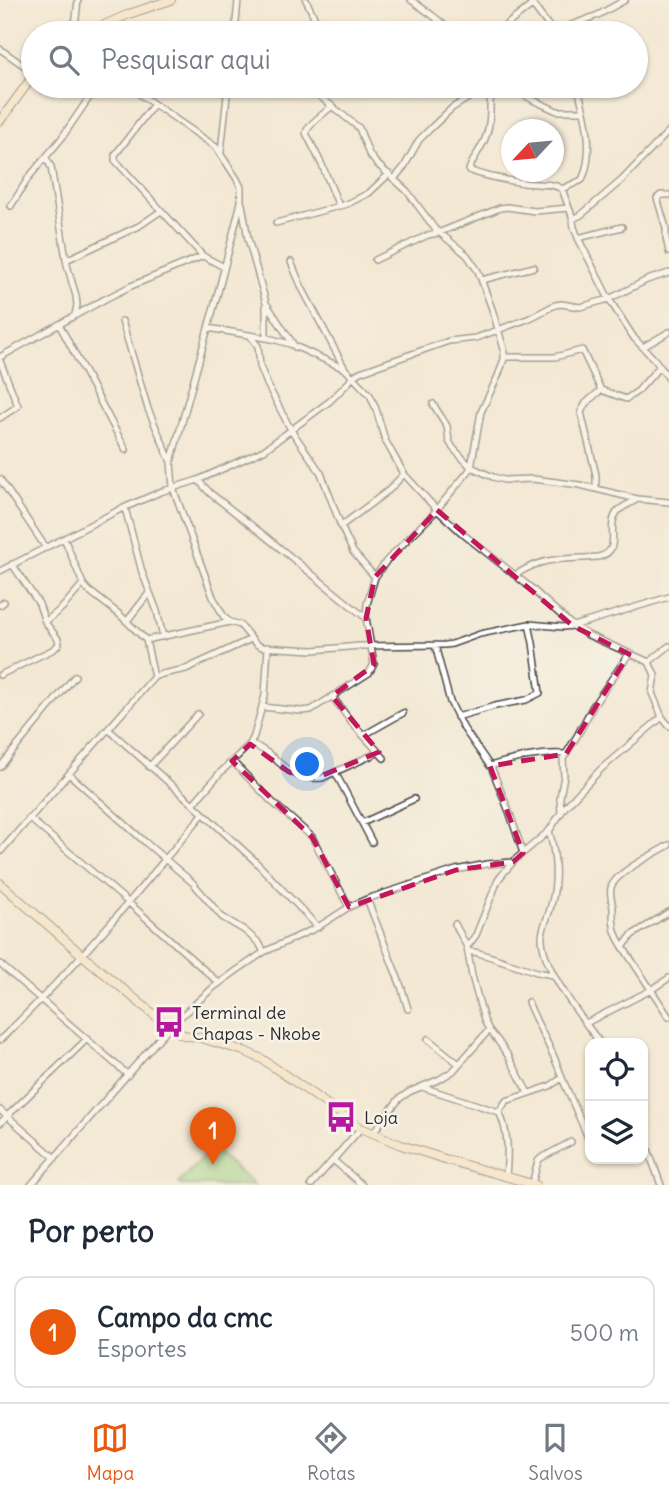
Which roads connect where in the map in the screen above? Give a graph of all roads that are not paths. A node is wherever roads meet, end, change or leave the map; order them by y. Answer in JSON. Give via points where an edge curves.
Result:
{"nodes":[{"id":1,"x":78,"y":0,"type":"edge"},
{"id":2,"x":171,"y":0,"type":"edge"},
{"id":3,"x":238,"y":0,"type":"edge"},
{"id":4,"x":306,"y":0,"type":"edge"},
{"id":5,"x":411,"y":0,"type":"edge"},
{"id":6,"x":625,"y":0,"type":"edge"},
{"id":7,"x":530,"y":2,"type":"edge"},
{"id":8,"x":75,"y":21,"type":"edge"},
{"id":9,"x":114,"y":21,"type":"edge"},
{"id":10,"x":236,"y":21,"type":"edge"},
{"id":11,"x":316,"y":21,"type":"dead end"},
{"id":12,"x":441,"y":21,"type":"edge"},
{"id":13,"x":509,"y":21,"type":"edge"},
{"id":14,"x":544,"y":21,"type":"edge"},
{"id":15,"x":582,"y":21,"type":"edge"},
{"id":16,"x":0,"y":49,"type":"edge"},
{"id":17,"x":21,"y":65,"type":"edge"},
{"id":18,"x":21,"y":91,"type":"edge"},
{"id":19,"x":89,"y":98,"type":"edge"},
{"id":20,"x":145,"y":98,"type":"edge"},
{"id":21,"x":227,"y":98,"type":"edge"},
{"id":22,"x":469,"y":98,"type":"edge"},
{"id":23,"x":489,"y":98,"type":"edge"},
{"id":24,"x":530,"y":98,"type":"edge"},
{"id":25,"x":580,"y":98,"type":"edge"},
{"id":26,"x":323,"y":99,"type":"edge"},
{"id":27,"x":154,"y":104,"type":"junction"},
{"id":28,"x":332,"y":106,"type":"junction"},
{"id":29,"x":584,"y":111,"type":"junction"},
{"id":30,"x":0,"y":121,"type":"edge"},
{"id":31,"x":669,"y":131,"type":"edge"},
{"id":32,"x":221,"y":152,"type":"junction"},
{"id":33,"x":47,"y":158,"type":"junction"},
{"id":34,"x":391,"y":177,"type":"junction"},
{"id":35,"x":562,"y":189,"type":"junction"},
{"id":36,"x":669,"y":195,"type":"edge"},
{"id":37,"x":241,"y":202,"type":"junction"},
{"id":38,"x":11,"y":206,"type":"dead end"},
{"id":39,"x":339,"y":206,"type":"junction"},
{"id":40,"x":569,"y":208,"type":"junction"},
{"id":41,"x":161,"y":211,"type":"junction"},
{"id":42,"x":573,"y":219,"type":"junction"},
{"id":43,"x":275,"y":223,"type":"dead end"},
{"id":44,"x":622,"y":227,"type":"dead end"},
{"id":45,"x":438,"y":233,"type":"junction"},
{"id":46,"x":578,"y":238,"type":"junction"},
{"id":47,"x":669,"y":252,"type":"edge"},
{"id":48,"x":203,"y":256,"type":"junction"},
{"id":49,"x":66,"y":260,"type":"junction"},
{"id":50,"x":375,"y":260,"type":"dead end"},
{"id":51,"x":291,"y":262,"type":"dead end"},
{"id":52,"x":224,"y":267,"type":"junction"},
{"id":53,"x":534,"y":267,"type":"dead end"},
{"id":54,"x":669,"y":273,"type":"edge"},
{"id":55,"x":482,"y":280,"type":"junction"},
{"id":56,"x":609,"y":299,"type":"junction"},
{"id":57,"x":266,"y":303,"type":"junction"},
{"id":58,"x":75,"y":315,"type":"junction"},
{"id":59,"x":122,"y":321,"type":"dead end"},
{"id":60,"x":59,"y":324,"type":"junction"},
{"id":61,"x":208,"y":328,"type":"junction"},
{"id":62,"x":497,"y":331,"type":"junction"},
{"id":63,"x":669,"y":332,"type":"edge"},
{"id":64,"x":249,"y":335,"type":"junction"},
{"id":65,"x":266,"y":338,"type":"junction"},
{"id":66,"x":258,"y":346,"type":"junction"},
{"id":67,"x":295,"y":347,"type":"junction"},
{"id":68,"x":643,"y":347,"type":"junction"},
{"id":69,"x":504,"y":357,"type":"junction"},
{"id":70,"x":0,"y":359,"type":"edge"},
{"id":71,"x":660,"y":366,"type":"junction"},
{"id":72,"x":345,"y":369,"type":"junction"},
{"id":73,"x":352,"y":377,"type":"junction"},
{"id":74,"x":669,"y":380,"type":"edge"},
{"id":75,"x":601,"y":390,"type":"junction"},
{"id":76,"x":433,"y":404,"type":"dead end"},
{"id":77,"x":0,"y":418,"type":"edge"},
{"id":78,"x":291,"y":430,"type":"junction"},
{"id":79,"x":126,"y":450,"type":"dead end"},
{"id":80,"x":171,"y":462,"type":"junction"},
{"id":81,"x":471,"y":467,"type":"junction"},
{"id":82,"x":404,"y":474,"type":"junction"},
{"id":83,"x":0,"y":479,"type":"edge"},
{"id":84,"x":198,"y":480,"type":"junction"},
{"id":85,"x":173,"y":488,"type":"junction"},
{"id":86,"x":596,"y":488,"type":"junction"},
{"id":87,"x":9,"y":491,"type":"junction"},
{"id":88,"x":0,"y":496,"type":"edge"},
{"id":89,"x":637,"y":499,"type":"junction"},
{"id":90,"x":669,"y":502,"type":"edge"},
{"id":91,"x":125,"y":508,"type":"junction"},
{"id":92,"x":437,"y":510,"type":"junction"},
{"id":93,"x":341,"y":526,"type":"junction"},
{"id":94,"x":64,"y":538,"type":"junction"},
{"id":95,"x":46,"y":548,"type":"junction"},
{"id":96,"x":12,"y":564,"type":"junction"},
{"id":97,"x":0,"y":571,"type":"edge"},
{"id":98,"x":515,"y":575,"type":"junction"},
{"id":99,"x":375,"y":577,"type":"junction"},
{"id":100,"x":83,"y":584,"type":"junction"},
{"id":101,"x":149,"y":593,"type":"junction"},
{"id":102,"x":669,"y":597,"type":"edge"},
{"id":103,"x":366,"y":618,"type":"junction"},
{"id":104,"x":127,"y":621,"type":"junction"},
{"id":105,"x":45,"y":622,"type":"junction"},
{"id":106,"x":230,"y":622,"type":"junction"},
{"id":107,"x":529,"y":624,"type":"junction"},
{"id":108,"x":573,"y":626,"type":"junction"},
{"id":109,"x":368,"y":635,"type":"junction"},
{"id":110,"x":163,"y":637,"type":"junction"},
{"id":111,"x":251,"y":639,"type":"junction"},
{"id":112,"x":146,"y":640,"type":"junction"},
{"id":113,"x":435,"y":645,"type":"junction"},
{"id":114,"x":360,"y":646,"type":"junction"},
{"id":115,"x":669,"y":646,"type":"edge"},
{"id":116,"x":268,"y":647,"type":"junction"},
{"id":117,"x":372,"y":647,"type":"junction"},
{"id":118,"x":629,"y":654,"type":"junction"},
{"id":119,"x":649,"y":662,"type":"junction"},
{"id":120,"x":0,"y":675,"type":"edge"},
{"id":121,"x":75,"y":676,"type":"dead end"},
{"id":122,"x":154,"y":677,"type":"junction"},
{"id":123,"x":332,"y":696,"type":"junction"},
{"id":124,"x":262,"y":707,"type":"junction"},
{"id":125,"x":404,"y":713,"type":"dead end"},
{"id":126,"x":198,"y":714,"type":"dead end"},
{"id":127,"x":457,"y":717,"type":"junction"},
{"id":128,"x":662,"y":718,"type":"junction"},
{"id":129,"x":669,"y":726,"type":"edge"},
{"id":130,"x":108,"y":729,"type":"junction"},
{"id":131,"x":364,"y":735,"type":"junction"},
{"id":132,"x":250,"y":744,"type":"junction"},
{"id":133,"x":379,"y":752,"type":"junction"},
{"id":134,"x":566,"y":754,"type":"junction"},
{"id":135,"x":384,"y":758,"type":"dead end"},
{"id":136,"x":232,"y":761,"type":"junction"},
{"id":137,"x":490,"y":766,"type":"junction"},
{"id":138,"x":0,"y":767,"type":"edge"},
{"id":139,"x":149,"y":767,"type":"junction"},
{"id":140,"x":335,"y":772,"type":"junction"},
{"id":141,"x":69,"y":774,"type":"junction"},
{"id":142,"x":414,"y":799,"type":"dead end"},
{"id":143,"x":193,"y":804,"type":"junction"},
{"id":144,"x":561,"y":813,"type":"junction"},
{"id":145,"x":202,"y":814,"type":"junction"},
{"id":146,"x":29,"y":818,"type":"junction"},
{"id":147,"x":362,"y":822,"type":"junction"},
{"id":148,"x":549,"y":831,"type":"junction"},
{"id":149,"x":372,"y":842,"type":"dead end"},
{"id":150,"x":669,"y":845,"type":"edge"},
{"id":151,"x":0,"y":852,"type":"edge"},
{"id":152,"x":523,"y":853,"type":"junction"},
{"id":153,"x":165,"y":859,"type":"junction"},
{"id":154,"x":513,"y":862,"type":"junction"},
{"id":155,"x":0,"y":884,"type":"edge"},
{"id":156,"x":367,"y":899,"type":"junction"},
{"id":157,"x":130,"y":903,"type":"junction"},
{"id":158,"x":349,"y":907,"type":"junction"},
{"id":159,"x":669,"y":912,"type":"edge"},
{"id":160,"x":455,"y":924,"type":"dead end"},
{"id":161,"x":318,"y":927,"type":"junction"},
{"id":162,"x":623,"y":947,"type":"junction"},
{"id":163,"x":468,"y":949,"type":"junction"},
{"id":164,"x":264,"y":952,"type":"junction"},
{"id":165,"x":82,"y":955,"type":"junction"},
{"id":166,"x":1,"y":967,"type":"edge"},
{"id":167,"x":553,"y":975,"type":"junction"},
{"id":168,"x":669,"y":978,"type":"edge"},
{"id":169,"x":219,"y":983,"type":"junction"},
{"id":170,"x":651,"y":990,"type":"junction"},
{"id":171,"x":42,"y":1000,"type":"junction"},
{"id":172,"x":528,"y":1002,"type":"dead end"},
{"id":173,"x":408,"y":1009,"type":"dead end"},
{"id":174,"x":669,"y":1017,"type":"edge"},
{"id":175,"x":586,"y":1023,"type":"junction"},
{"id":176,"x":169,"y":1027,"type":"junction"},
{"id":177,"x":489,"y":1030,"type":"junction"},
{"id":178,"x":596,"y":1038,"type":"edge"},
{"id":179,"x":87,"y":1039,"type":"junction"},
{"id":180,"x":428,"y":1039,"type":"dead end"},
{"id":181,"x":0,"y":1040,"type":"edge"},
{"id":182,"x":459,"y":1064,"type":"junction"},
{"id":183,"x":128,"y":1074,"type":"junction"},
{"id":184,"x":562,"y":1078,"type":"junction"},
{"id":185,"x":422,"y":1087,"type":"junction"},
{"id":186,"x":528,"y":1093,"type":"junction"},
{"id":187,"x":0,"y":1110,"type":"edge"},
{"id":188,"x":499,"y":1111,"type":"junction"},
{"id":189,"x":6,"y":1116,"type":"junction"},
{"id":190,"x":0,"y":1123,"type":"edge"},
{"id":191,"x":361,"y":1128,"type":"junction"},
{"id":192,"x":585,"y":1131,"type":"edge"},
{"id":193,"x":373,"y":1133,"type":"junction"},
{"id":194,"x":571,"y":1142,"type":"dead end"},
{"id":195,"x":648,"y":1150,"type":"edge"},
{"id":196,"x":55,"y":1157,"type":"junction"},
{"id":197,"x":333,"y":1160,"type":"junction"},
{"id":198,"x":506,"y":1177,"type":"junction"},
{"id":199,"x":529,"y":1184,"type":"edge"},
{"id":200,"x":31,"y":1185,"type":"edge"},
{"id":201,"x":311,"y":1185,"type":"edge"},
{"id":202,"x":362,"y":1185,"type":"edge"},
{"id":203,"x":661,"y":1185,"type":"edge"}],
"edges":[{"from":1,"to":8,"type":"street"},
{"from":2,"to":9,"type":"street"},
{"from":3,"to":10,"type":"street"},
{"from":4,"to":11,"type":"street"},
{"from":5,"to":12,"type":"street"},
{"from":6,"to":15,"type":"street"},
{"from":7,"to":13,"type":"street"},
{"from":7,"to":14,"type":"street"},
{"from":16,"to":17,"type":"street"},
{"from":18,"to":30,"type":"street"},
{"from":19,"to":33,"type":"street"},
{"from":20,"to":27,"type":"street"},
{"from":21,"to":32,"type":"street"},
{"from":22,"to":34,"type":"street","via":[[419,140],[404,167]]},
{"from":23,"to":35,"type":"street","via":[[488,133],[469,170]]},
{"from":24,"to":29,"type":"street","via":[[557,111]]},
{"from":25,"to":29,"type":"street"},
{"from":26,"to":28,"type":"street"},
{"from":27,"to":32,"type":"street"},
{"from":27,"to":41,"type":"street","via":[[114,158]]},
{"from":28,"to":34,"type":"street","via":[[359,128],[369,154]]},
{"from":28,"to":39,"type":"street","via":[[306,133]]},
{"from":29,"to":35,"type":"street","via":[[588,153],[584,176]]},
{"from":31,"to":42,"type":"street","via":[[622,180]]},
{"from":32,"to":37,"type":"street","via":[[241,187]]},
{"from":33,"to":38,"type":"street"},
{"from":33,"to":49,"type":"street"},
{"from":34,"to":39,"type":"street"},
{"from":34,"to":45,"type":"street"},
{"from":35,"to":40,"type":"street"},
{"from":36,"to":47,"type":"street","via":[[661,195],[657,201]]},
{"from":37,"to":52,"type":"street"},
{"from":37,"to":57,"type":"street"},
{"from":39,"to":43,"type":"street"},
{"from":40,"to":42,"type":"street"},
{"from":40,"to":45,"type":"street","via":[[535,211],[507,207]]},
{"from":41,"to":48,"type":"street"},
{"from":41,"to":49,"type":"street"},
{"from":42,"to":46,"type":"street"},
{"from":44,"to":46,"type":"street"},
{"from":45,"to":50,"type":"street"},
{"from":45,"to":55,"type":"street","via":[[467,255]]},
{"from":46,"to":56,"type":"street"},
{"from":48,"to":52,"type":"street"},
{"from":48,"to":58,"type":"street"},
{"from":49,"to":58,"type":"street","via":[[78,305]]},
{"from":51,"to":72,"type":"street"},
{"from":52,"to":61,"type":"street"},
{"from":53,"to":55,"type":"street"},
{"from":54,"to":56,"type":"street"},
{"from":55,"to":62,"type":"street"},
{"from":56,"to":62,"type":"street","via":[[580,307],[555,305]]},
{"from":56,"to":68,"type":"street"},
{"from":57,"to":65,"type":"street"},
{"from":57,"to":67,"type":"street"},
{"from":58,"to":60,"type":"street"},
{"from":59,"to":80,"type":"street","via":[[148,409]]},
{"from":60,"to":70,"type":"street"},
{"from":60,"to":79,"type":"street"},
{"from":61,"to":64,"type":"street"},
{"from":61,"to":80,"type":"street"},
{"from":62,"to":69,"type":"street"},
{"from":62,"to":73,"type":"street","via":[[449,341]]},
{"from":63,"to":68,"type":"street"},
{"from":64,"to":65,"type":"street"},
{"from":64,"to":66,"type":"street"},
{"from":65,"to":66,"type":"street"},
{"from":65,"to":67,"type":"street"},
{"from":66,"to":78,"type":"street","via":[[264,379]]},
{"from":67,"to":72,"type":"street"},
{"from":68,"to":71,"type":"street"},
{"from":69,"to":75,"type":"street","via":[[555,357],[582,350]]},
{"from":69,"to":81,"type":"street","via":[[481,412]]},
{"from":70,"to":77,"type":"street","via":[[18,406]]},
{"from":71,"to":74,"type":"street"},
{"from":71,"to":75,"type":"street","via":[[630,398]]},
{"from":72,"to":73,"type":"street"},
{"from":73,"to":78,"type":"street","via":[[330,401]]},
{"from":73,"to":82,"type":"street","via":[[370,395],[385,440]]},
{"from":75,"to":86,"type":"street","via":[[581,412]]},
{"from":76,"to":81,"type":"street","via":[[447,426],[451,445]]},
{"from":78,"to":84,"type":"street","via":[[264,450]]},
{"from":78,"to":93,"type":"street","via":[[321,473]]},
{"from":80,"to":85,"type":"street"},
{"from":81,"to":86,"type":"street","via":[[498,479]]},
{"from":81,"to":92,"type":"street"},
{"from":82,"to":92,"type":"street"},
{"from":82,"to":93,"type":"street"},
{"from":83,"to":87,"type":"street"},
{"from":84,"to":85,"type":"street"},
{"from":84,"to":103,"type":"street"},
{"from":85,"to":91,"type":"street"},
{"from":85,"to":106,"type":"street","via":[[213,597]]},
{"from":86,"to":89,"type":"street"},
{"from":87,"to":88,"type":"street"},
{"from":87,"to":95,"type":"street"},
{"from":89,"to":90,"type":"street"},
{"from":89,"to":98,"type":"street","via":[[620,508],[613,519],[612,547],[606,555],[548,560]]},
{"from":91,"to":94,"type":"street"},
{"from":91,"to":101,"type":"street"},
{"from":92,"to":98,"type":"street"},
{"from":92,"to":99,"type":"street"},
{"from":93,"to":99,"type":"street","via":[[356,557]]},
{"from":94,"to":95,"type":"street"},
{"from":94,"to":100,"type":"street"},
{"from":95,"to":96,"type":"street"},
{"from":96,"to":97,"type":"street"},
{"from":96,"to":105,"type":"street","via":[[40,604]]},
{"from":98,"to":108,"type":"street"},
{"from":99,"to":103,"type":"street"},
{"from":100,"to":104,"type":"street"},
{"from":100,"to":105,"type":"street"},
{"from":101,"to":104,"type":"street"},
{"from":101,"to":110,"type":"street"},
{"from":102,"to":108,"type":"street"},
{"from":103,"to":109,"type":"street"},
{"from":104,"to":112,"type":"street"},
{"from":105,"to":120,"type":"street","via":[[60,644]]},
{"from":106,"to":110,"type":"street"},
{"from":106,"to":111,"type":"street","via":[[240,625]]},
{"from":107,"to":108,"type":"street"},
{"from":107,"to":113,"type":"street"},
{"from":107,"to":127,"type":"street","via":[[540,693]]},
{"from":108,"to":118,"type":"street"},
{"from":109,"to":114,"type":"street"},
{"from":109,"to":117,"type":"street"},
{"from":110,"to":112,"type":"street"},
{"from":111,"to":116,"type":"street"},
{"from":111,"to":122,"type":"street","via":[[186,669]]},
{"from":112,"to":122,"type":"street"},
{"from":113,"to":117,"type":"street"},
{"from":113,"to":127,"type":"street"},
{"from":114,"to":116,"type":"street"},
{"from":114,"to":117,"type":"street"},
{"from":115,"to":119,"type":"street"},
{"from":116,"to":124,"type":"street"},
{"from":117,"to":123,"type":"street","via":[[374,664],[369,673]]},
{"from":118,"to":119,"type":"street"},
{"from":118,"to":134,"type":"street"},
{"from":119,"to":128,"type":"street","via":[[655,672],[652,693]]},
{"from":121,"to":138,"type":"street"},
{"from":122,"to":130,"type":"street"},
{"from":123,"to":124,"type":"street","via":[[306,711]]},
{"from":123,"to":131,"type":"street"},
{"from":124,"to":132,"type":"street"},
{"from":125,"to":131,"type":"street"},
{"from":126,"to":139,"type":"street"},
{"from":127,"to":137,"type":"street"},
{"from":128,"to":129,"type":"street"},
{"from":128,"to":144,"type":"street","via":[[601,769]]},
{"from":130,"to":139,"type":"street"},
{"from":130,"to":141,"type":"street"},
{"from":131,"to":133,"type":"street"},
{"from":132,"to":136,"type":"street"},
{"from":132,"to":140,"type":"street","via":[[266,751],[289,772],[316,778]]},
{"from":133,"to":135,"type":"street"},
{"from":133,"to":140,"type":"street"},
{"from":134,"to":137,"type":"street"},
{"from":134,"to":144,"type":"street"},
{"from":136,"to":143,"type":"street"},
{"from":136,"to":158,"type":"street","via":[[312,837]]},
{"from":137,"to":152,"type":"street"},
{"from":139,"to":143,"type":"street"},
{"from":140,"to":147,"type":"street"},
{"from":141,"to":146,"type":"street"},
{"from":141,"to":153,"type":"street"},
{"from":142,"to":147,"type":"street"},
{"from":143,"to":145,"type":"street"},
{"from":144,"to":148,"type":"street"},
{"from":145,"to":153,"type":"street"},
{"from":145,"to":161,"type":"street"},
{"from":146,"to":151,"type":"street"},
{"from":146,"to":157,"type":"street"},
{"from":147,"to":149,"type":"street"},
{"from":148,"to":152,"type":"street"},
{"from":148,"to":167,"type":"street","via":[[555,887],[542,939]]},
{"from":150,"to":162,"type":"street","via":[[619,877],[610,889],[613,928]]},
{"from":152,"to":154,"type":"street"},
{"from":153,"to":157,"type":"street"},
{"from":153,"to":164,"type":"street"},
{"from":154,"to":156,"type":"street","via":[[456,870]]},
{"from":154,"to":163,"type":"street","via":[[498,880]]},
{"from":155,"to":165,"type":"street"},
{"from":156,"to":158,"type":"street"},
{"from":156,"to":173,"type":"street"},
{"from":157,"to":165,"type":"street"},
{"from":157,"to":169,"type":"street"},
{"from":158,"to":161,"type":"street"},
{"from":159,"to":162,"type":"street","via":[[632,935]]},
{"from":160,"to":163,"type":"street"},
{"from":161,"to":164,"type":"street"},
{"from":162,"to":170,"type":"street"},
{"from":163,"to":167,"type":"street"},
{"from":163,"to":177,"type":"street"},
{"from":164,"to":169,"type":"street"},
{"from":165,"to":171,"type":"street"},
{"from":165,"to":176,"type":"street"},
{"from":166,"to":171,"type":"street"},
{"from":167,"to":175,"type":"street"},
{"from":168,"to":170,"type":"street"},
{"from":169,"to":176,"type":"street"},
{"from":170,"to":174,"type":"street"},
{"from":170,"to":175,"type":"street"},
{"from":171,"to":179,"type":"street"},
{"from":171,"to":181,"type":"street"},
{"from":172,"to":184,"type":"street"},
{"from":175,"to":178,"type":"street"},
{"from":176,"to":183,"type":"street"},
{"from":176,"to":191,"type":"street","via":[[262,1059]]},
{"from":177,"to":182,"type":"street"},
{"from":177,"to":186,"type":"street"},
{"from":179,"to":183,"type":"street"},
{"from":179,"to":189,"type":"street"},
{"from":180,"to":182,"type":"street"},
{"from":182,"to":185,"type":"street"},
{"from":183,"to":196,"type":"street"},
{"from":184,"to":186,"type":"street"},
{"from":184,"to":192,"type":"street"},
{"from":185,"to":188,"type":"street"},
{"from":185,"to":193,"type":"street","via":[[399,1099]]},
{"from":186,"to":188,"type":"street","via":[[506,1101]]},
{"from":187,"to":189,"type":"street"},
{"from":188,"to":198,"type":"street","via":[[507,1137]]},
{"from":189,"to":190,"type":"street"},
{"from":189,"to":196,"type":"street"},
{"from":191,"to":193,"type":"street"},
{"from":191,"to":197,"type":"street"},
{"from":193,"to":198,"type":"street"},
{"from":194,"to":199,"type":"street","via":[[541,1158]]},
{"from":195,"to":203,"type":"street"},
{"from":196,"to":200,"type":"street"},
{"from":197,"to":201,"type":"street"},
{"from":197,"to":202,"type":"street"},
{"from":198,"to":199,"type":"street"}]}
